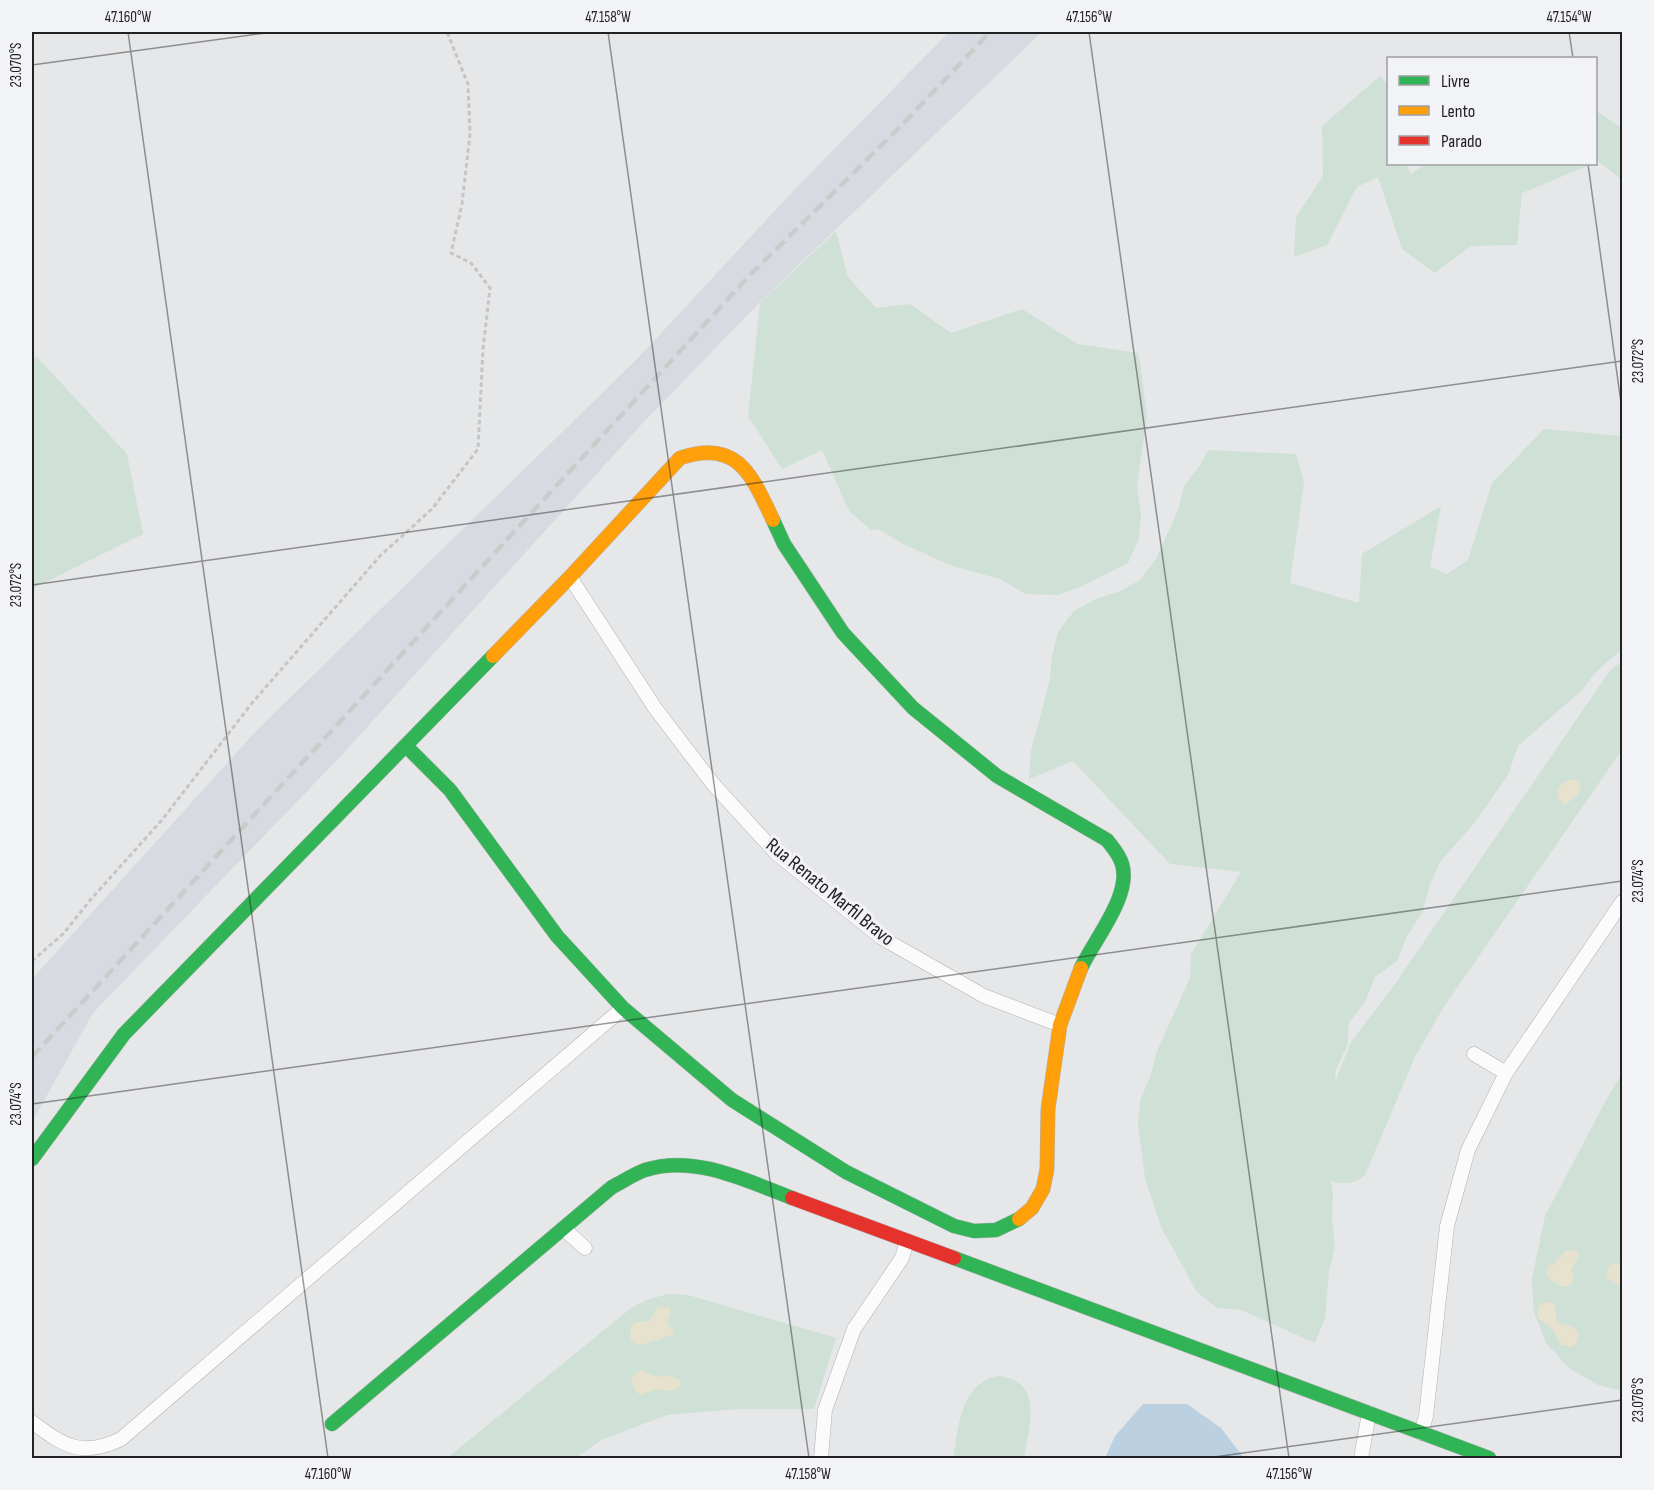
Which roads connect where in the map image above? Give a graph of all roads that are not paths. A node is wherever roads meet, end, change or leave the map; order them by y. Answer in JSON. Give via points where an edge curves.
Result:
{"nodes":[{"id":1,"x":570,"y":578,"type":"junction"},
{"id":2,"x":406,"y":747,"type":"junction"},
{"id":3,"x":1623,"y":902,"type":"edge"},
{"id":4,"x":623,"y":1008,"type":"junction"},
{"id":5,"x":1060,"y":1025,"type":"junction"},
{"id":6,"x":1474,"y":1054,"type":"dead end"},
{"id":7,"x":1506,"y":1073,"type":"junction"},
{"id":8,"x":32,"y":1159,"type":"edge"},
{"id":9,"x":564,"y":1229,"type":"junction"},
{"id":10,"x":907,"y":1241,"type":"junction"},
{"id":11,"x":585,"y":1248,"type":"dead end"},
{"id":12,"x":1369,"y":1413,"type":"junction"},
{"id":13,"x":32,"y":1422,"type":"edge"},
{"id":14,"x":332,"y":1424,"type":"dead end"},
{"id":15,"x":1421,"y":1433,"type":"junction"},
{"id":16,"x":821,"y":1458,"type":"edge"},
{"id":17,"x":1361,"y":1458,"type":"edge"},
{"id":18,"x":1489,"y":1458,"type":"edge"}],
"edges":[{"from":1,"to":2,"type":"street"},
{"from":1,"to":5,"type":"street","name":"Rua Renato Marfil Bravo","via":[[655,708],[713,784],[777,854],[882,938],[984,996]]},
{"from":1,"to":5,"type":"street","via":[[680,458],[696,452],[715,452],[746,469],[784,544],[843,633],[913,708],[998,776],[1101,836],[1117,852],[1124,881],[1121,895],[1082,966]]},
{"from":2,"to":4,"type":"street","via":[[450,790],[557,936]]},
{"from":2,"to":8,"type":"street","via":[[124,1034]]},
{"from":3,"to":7,"type":"street"},
{"from":4,"to":5,"type":"street","via":[[732,1100],[846,1172],[954,1226],[974,1232],[996,1230],[1016,1222],[1032,1208],[1043,1189],[1048,1109]]},
{"from":4,"to":13,"type":"street","via":[[121,1439],[88,1450],[70,1447]]},
{"from":6,"to":7,"type":"street"},
{"from":7,"to":15,"type":"street","via":[[1468,1150],[1447,1226]]},
{"from":9,"to":10,"type":"street","via":[[612,1187],[645,1170],[682,1165],[718,1170]]},
{"from":9,"to":11,"type":"street"},
{"from":9,"to":14,"type":"street"},
{"from":10,"to":12,"type":"street"},
{"from":10,"to":16,"type":"street","via":[[902,1258],[854,1329],[825,1410]]},
{"from":12,"to":15,"type":"street"},
{"from":12,"to":17,"type":"street"},
{"from":15,"to":18,"type":"street"}]}
